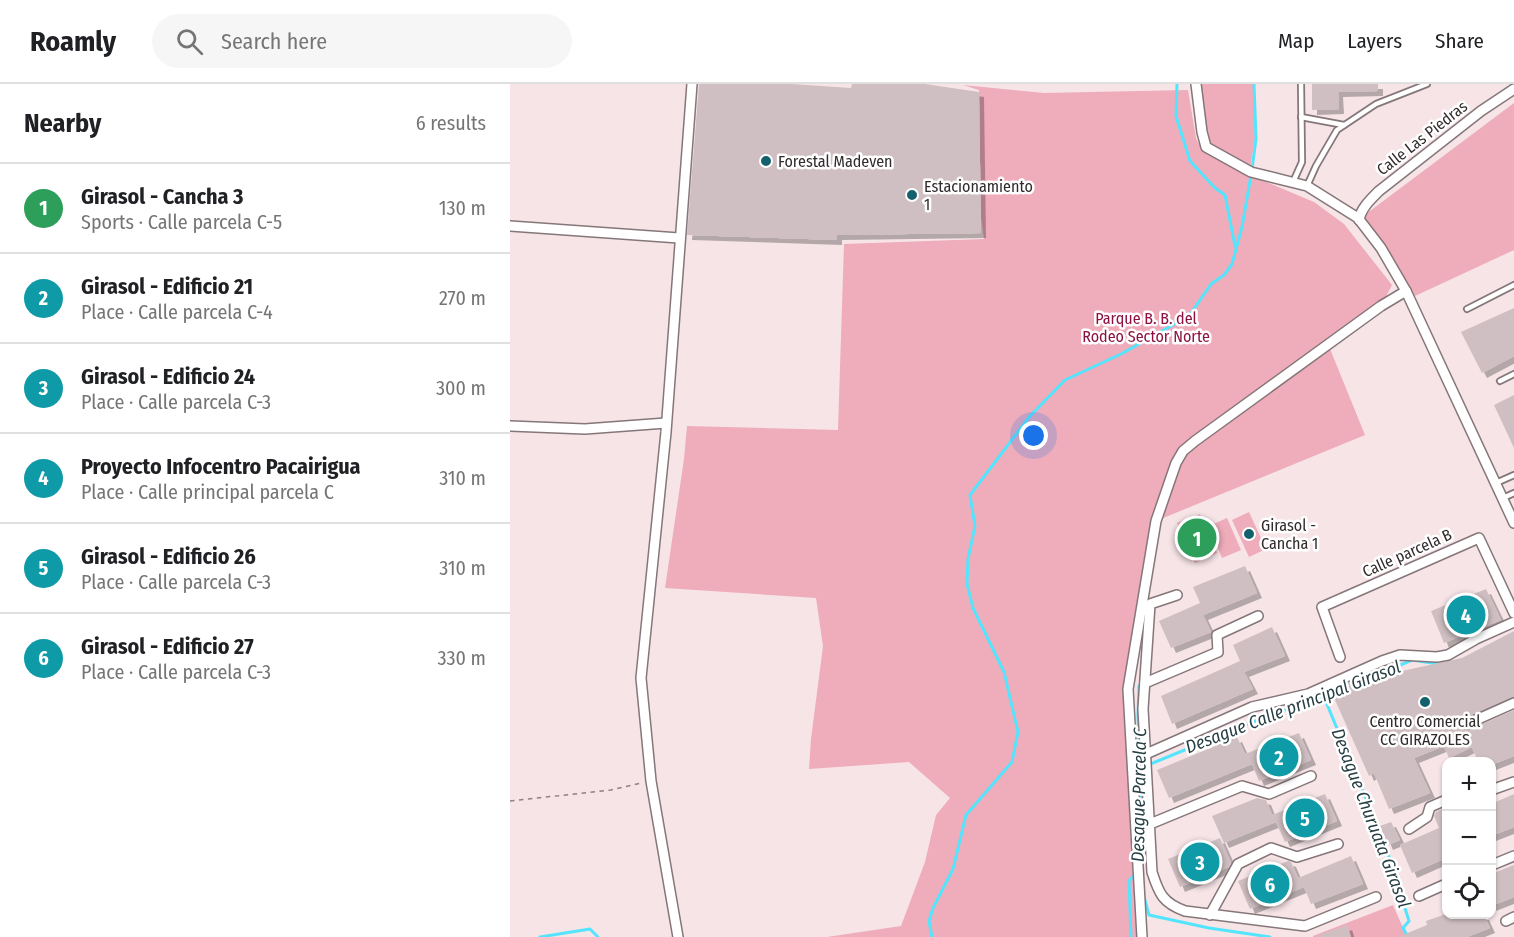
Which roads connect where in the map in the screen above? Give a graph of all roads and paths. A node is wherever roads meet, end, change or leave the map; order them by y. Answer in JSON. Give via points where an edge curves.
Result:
{"nodes":[{"id":1,"x":692,"y":84,"type":"edge"},
{"id":2,"x":1196,"y":84,"type":"edge"},
{"id":3,"x":1301,"y":84,"type":"edge"},
{"id":4,"x":1427,"y":84,"type":"edge"},
{"id":5,"x":1514,"y":89,"type":"edge"},
{"id":6,"x":1301,"y":117,"type":"junction"},
{"id":7,"x":1344,"y":125,"type":"junction"},
{"id":8,"x":1293,"y":182,"type":"junction"},
{"id":9,"x":1307,"y":186,"type":"junction"},
{"id":10,"x":1359,"y":220,"type":"junction"},
{"id":11,"x":510,"y":226,"type":"edge"},
{"id":12,"x":680,"y":238,"type":"junction"},
{"id":13,"x":1514,"y":285,"type":"edge"},
{"id":14,"x":1406,"y":291,"type":"junction"},
{"id":15,"x":1467,"y":309,"type":"dead end"},
{"id":16,"x":1514,"y":374,"type":"edge"},
{"id":17,"x":1500,"y":381,"type":"dead end"},
{"id":18,"x":666,"y":423,"type":"junction"},
{"id":19,"x":510,"y":426,"type":"edge"},
{"id":20,"x":1514,"y":475,"type":"edge"},
{"id":21,"x":1496,"y":483,"type":"junction"},
{"id":22,"x":1514,"y":493,"type":"edge"},
{"id":23,"x":1503,"y":498,"type":"junction"},
{"id":24,"x":1514,"y":523,"type":"edge"},
{"id":25,"x":1177,"y":595,"type":"dead end"},
{"id":26,"x":1514,"y":613,"type":"edge"},
{"id":27,"x":1258,"y":616,"type":"dead end"},
{"id":28,"x":1514,"y":622,"type":"edge"},
{"id":29,"x":1340,"y":657,"type":"dead end"},
{"id":30,"x":1145,"y":683,"type":"junction"},
{"id":31,"x":1514,"y":703,"type":"edge"},
{"id":32,"x":1467,"y":723,"type":"dead end"},
{"id":33,"x":1146,"y":754,"type":"junction"},
{"id":34,"x":1311,"y":776,"type":"dead end"},
{"id":35,"x":651,"y":780,"type":"junction"},
{"id":36,"x":1514,"y":782,"type":"edge"},
{"id":37,"x":1496,"y":788,"type":"edge"},
{"id":38,"x":510,"y":801,"type":"edge"},
{"id":39,"x":1442,"y":802,"type":"edge"},
{"id":40,"x":1150,"y":824,"type":"junction"},
{"id":41,"x":1408,"y":829,"type":"dead end"},
{"id":42,"x":1338,"y":844,"type":"dead end"},
{"id":43,"x":1514,"y":856,"type":"edge"},
{"id":44,"x":1496,"y":863,"type":"edge"},
{"id":45,"x":1442,"y":886,"type":"edge"},
{"id":46,"x":1419,"y":896,"type":"dead end"},
{"id":47,"x":1376,"y":897,"type":"dead end"},
{"id":48,"x":1210,"y":915,"type":"junction"},
{"id":49,"x":678,"y":937,"type":"edge"},
{"id":50,"x":1142,"y":937,"type":"edge"}],
"edges":[{"from":1,"to":12,"type":"street"},
{"from":2,"to":8,"type":"street","via":[[1206,147],[1251,172]]},
{"from":3,"to":6,"type":"lane"},
{"from":4,"to":7,"type":"lane","via":[[1376,104]]},
{"from":5,"to":10,"type":"street","name":"Calle Las Piedras","via":[[1379,190],[1368,201]]},
{"from":6,"to":7,"type":"lane"},
{"from":6,"to":8,"type":"lane","via":[[1302,162]]},
{"from":7,"to":9,"type":"lane","via":[[1337,130]]},
{"from":8,"to":9,"type":"street"},
{"from":9,"to":10,"type":"street"},
{"from":10,"to":14,"type":"street"},
{"from":11,"to":12,"type":"street"},
{"from":12,"to":18,"type":"street"},
{"from":13,"to":15,"type":"lane"},
{"from":14,"to":21,"type":"street"},
{"from":14,"to":50,"type":"street","via":[[1195,441],[1176,463],[1156,521],[1128,689]]},
{"from":16,"to":17,"type":"lane"},
{"from":18,"to":19,"type":"street","via":[[585,429]]},
{"from":18,"to":35,"type":"street","via":[[641,678]]},
{"from":20,"to":21,"type":"lane"},
{"from":21,"to":23,"type":"street"},
{"from":22,"to":23,"type":"lane"},
{"from":23,"to":24,"type":"street"},
{"from":25,"to":30,"type":"street","via":[[1150,604]]},
{"from":26,"to":29,"type":"street","name":"Calle parcela B","via":[[1479,538],[1322,607]]},
{"from":27,"to":30,"type":"street","via":[[1217,635],[1218,652]]},
{"from":28,"to":33,"type":"street","via":[[1448,655],[1400,656],[1382,661],[1308,694],[1252,707]]},
{"from":30,"to":33,"type":"street"},
{"from":31,"to":32,"type":"street"},
{"from":33,"to":40,"type":"street"},
{"from":34,"to":40,"type":"street","via":[[1269,794],[1242,786]]},
{"from":35,"to":38,"type":"path","via":[[611,790]]},
{"from":35,"to":49,"type":"street"},
{"from":36,"to":37,"type":"street"},
{"from":39,"to":41,"type":"street","via":[[1430,807],[1427,817]]},
{"from":40,"to":48,"type":"street","via":[[1152,872],[1158,889],[1169,905]]},
{"from":42,"to":48,"type":"street","via":[[1297,856],[1271,848],[1238,864]]},
{"from":43,"to":44,"type":"street"},
{"from":45,"to":46,"type":"street"},
{"from":47,"to":48,"type":"street","via":[[1305,926]]}]}
